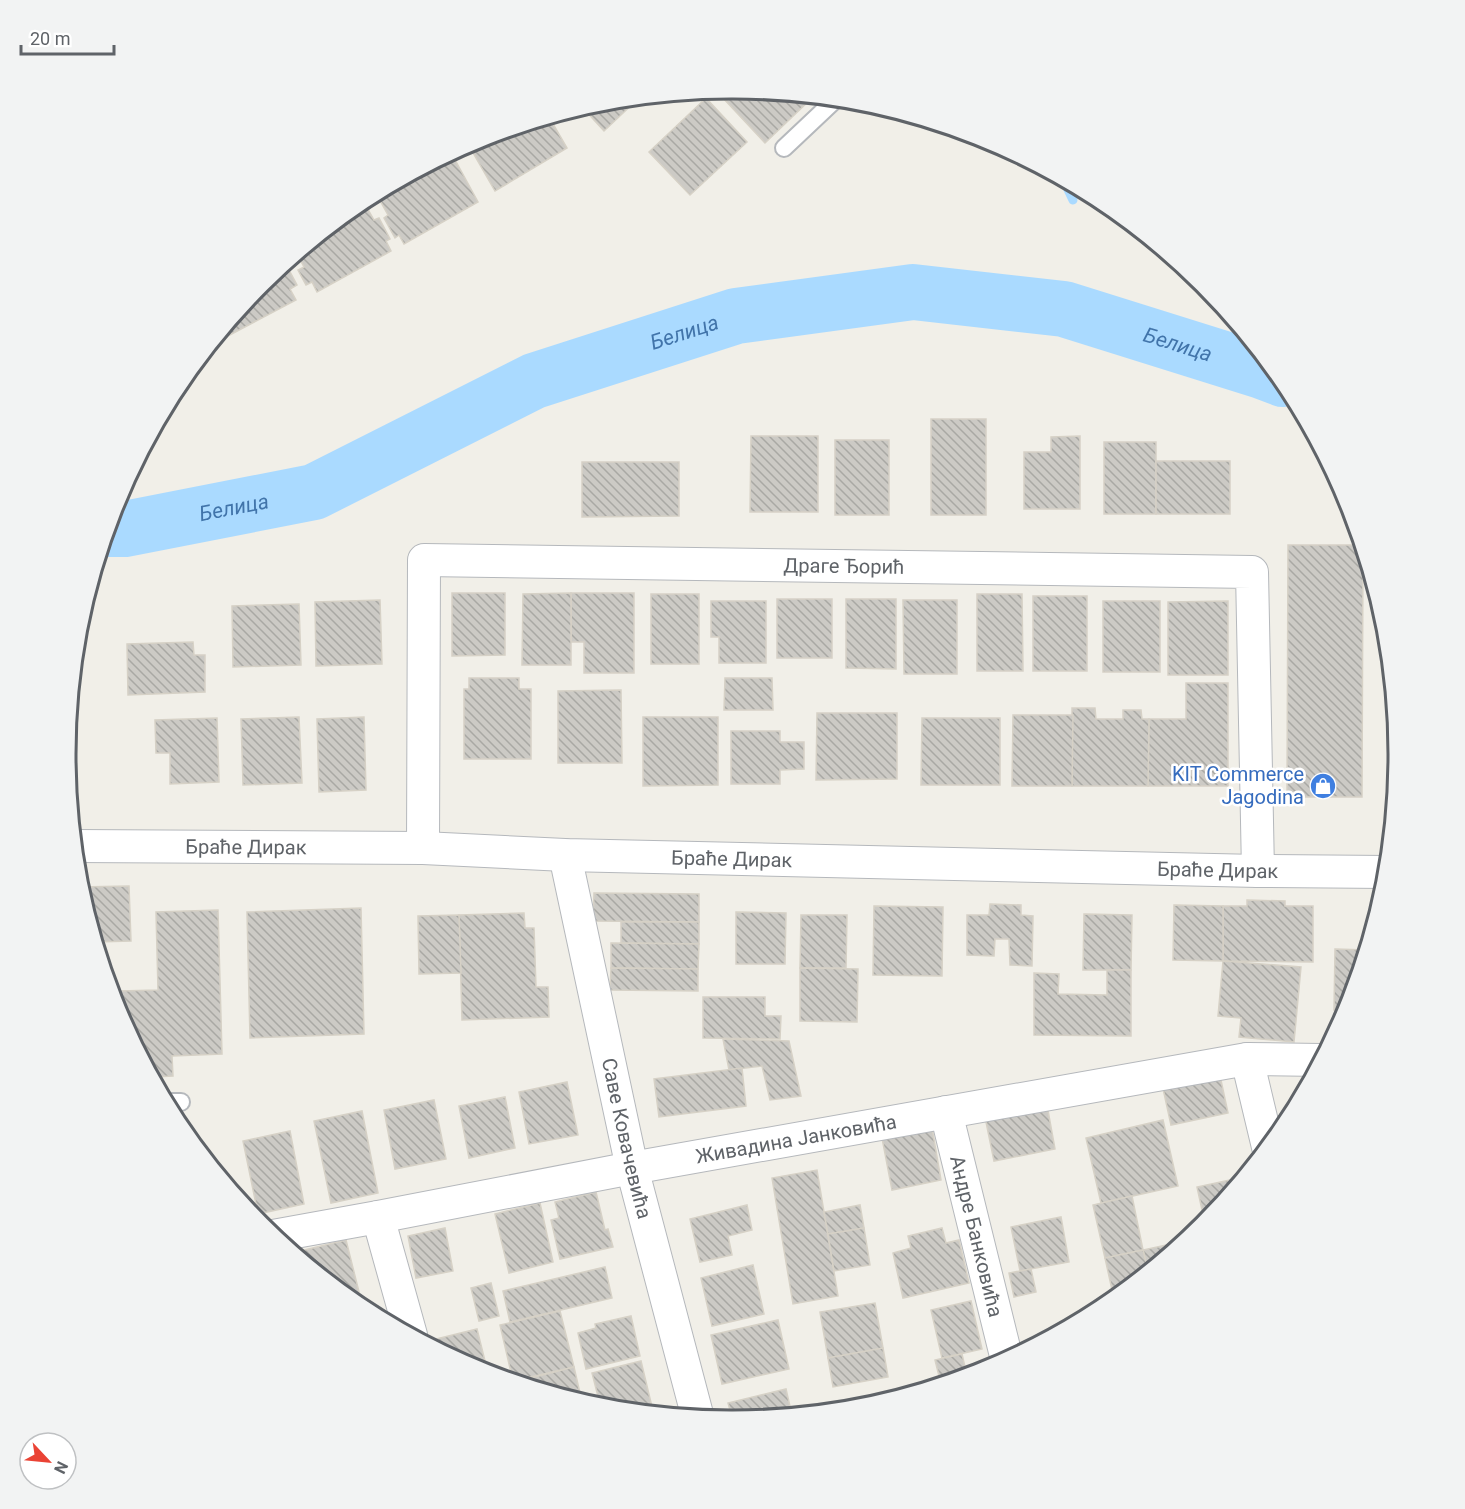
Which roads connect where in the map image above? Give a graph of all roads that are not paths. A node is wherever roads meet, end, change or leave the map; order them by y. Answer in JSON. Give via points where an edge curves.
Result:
{"nodes":[{"id":1,"x":829,"y":106,"type":"edge"},
{"id":2,"x":784,"y":148,"type":"dead end"},
{"id":3,"x":83,"y":846,"type":"edge"},
{"id":4,"x":423,"y":848,"type":"junction"},
{"id":5,"x":565,"y":855,"type":"junction"},
{"id":6,"x":1258,"y":872,"type":"junction"},
{"id":7,"x":1378,"y":872,"type":"edge"},
{"id":8,"x":1247,"y":1059,"type":"junction"},
{"id":9,"x":1313,"y":1060,"type":"edge"},
{"id":10,"x":946,"y":1112,"type":"junction"},
{"id":11,"x":1265,"y":1137,"type":"edge"},
{"id":12,"x":632,"y":1168,"type":"junction"},
{"id":13,"x":378,"y":1217,"type":"junction"},
{"id":14,"x":285,"y":1234,"type":"edge"},
{"id":15,"x":408,"y":1325,"type":"edge"},
{"id":16,"x":1005,"y":1351,"type":"edge"},
{"id":17,"x":696,"y":1409,"type":"edge"}],
"edges":[{"from":1,"to":2,"type":"lane"},
{"from":3,"to":4,"type":"street","name":"Браће Дирак"},
{"from":4,"to":5,"type":"street","name":"Браће Дирак"},
{"from":4,"to":6,"type":"street","name":"Драге Ђорић","via":[[424,560],[1252,572]]},
{"from":5,"to":6,"type":"street","name":"Браће Дирак"},
{"from":5,"to":12,"type":"street","name":"Саве Ковачевића"},
{"from":6,"to":7,"type":"street","name":"Браће Дирак"},
{"from":8,"to":9,"type":"street","name":"Живадина Јанковића"},
{"from":8,"to":10,"type":"street","name":"Живадина Јанковића"},
{"from":8,"to":11,"type":"street"},
{"from":10,"to":12,"type":"street","name":"Живадина Јанковића"},
{"from":10,"to":16,"type":"street","name":"Андре Банковића"},
{"from":12,"to":13,"type":"street","name":"Живадина Јанковића"},
{"from":12,"to":17,"type":"street","name":"Саве Ковачевића"},
{"from":13,"to":14,"type":"street","name":"Живадина Јанковића"},
{"from":13,"to":15,"type":"street"}]}
